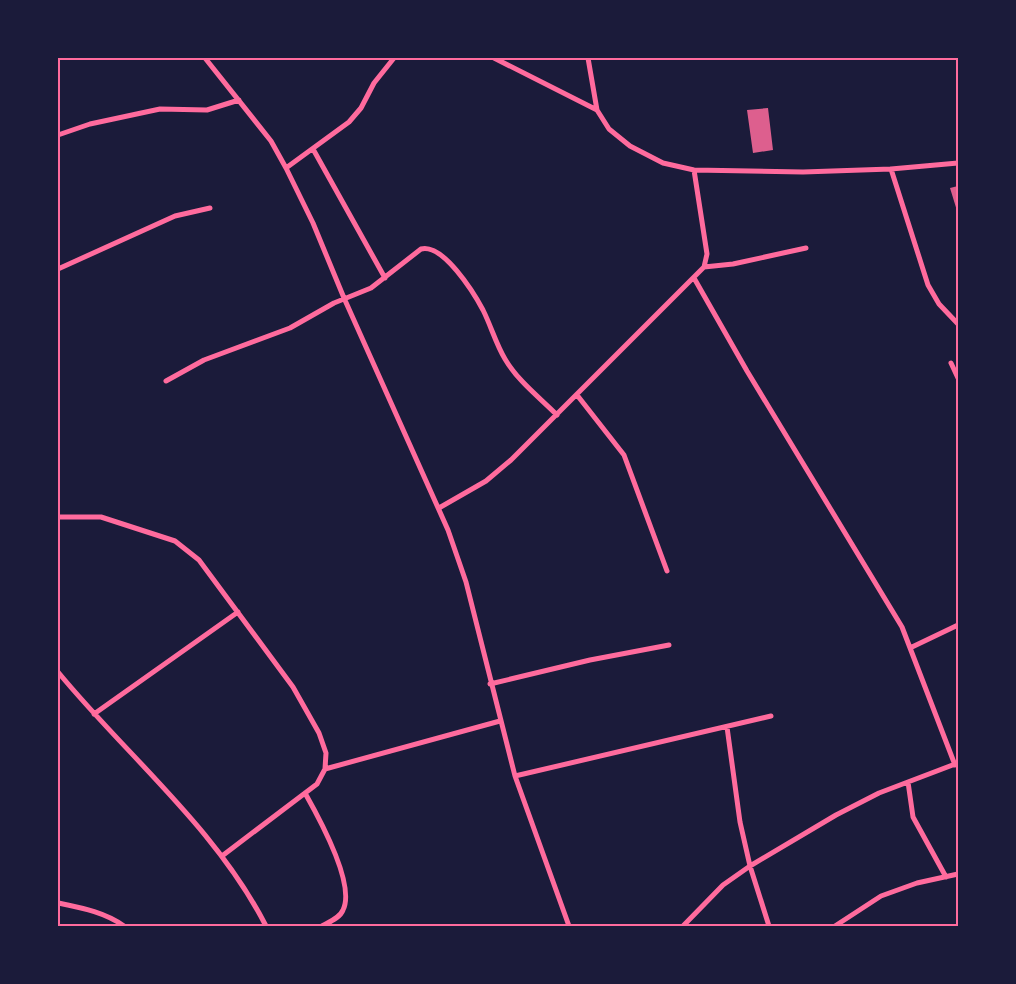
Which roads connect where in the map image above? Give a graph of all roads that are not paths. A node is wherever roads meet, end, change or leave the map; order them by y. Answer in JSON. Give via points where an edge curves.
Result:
{"nodes":[{"id":1,"x":205,"y":58,"type":"edge"},
{"id":2,"x":394,"y":58,"type":"edge"},
{"id":3,"x":494,"y":58,"type":"edge"},
{"id":4,"x":588,"y":58,"type":"edge"},
{"id":5,"x":239,"y":100,"type":"junction"},
{"id":6,"x":597,"y":110,"type":"junction"},
{"id":7,"x":58,"y":135,"type":"edge"},
{"id":8,"x":313,"y":149,"type":"junction"},
{"id":9,"x":958,"y":163,"type":"edge"},
{"id":10,"x":286,"y":168,"type":"junction"},
{"id":11,"x":891,"y":169,"type":"junction"},
{"id":12,"x":694,"y":170,"type":"junction"},
{"id":13,"x":210,"y":208,"type":"dead end"},
{"id":14,"x":806,"y":248,"type":"dead end"},
{"id":15,"x":704,"y":267,"type":"junction"},
{"id":16,"x":58,"y":268,"type":"edge"},
{"id":17,"x":385,"y":278,"type":"junction"},
{"id":18,"x":694,"y":278,"type":"junction"},
{"id":19,"x":344,"y":298,"type":"junction"},
{"id":20,"x":958,"y":324,"type":"edge"},
{"id":21,"x":951,"y":364,"type":"dead end"},
{"id":22,"x":958,"y":378,"type":"edge"},
{"id":23,"x":166,"y":381,"type":"dead end"},
{"id":24,"x":577,"y":395,"type":"junction"},
{"id":25,"x":557,"y":415,"type":"junction"},
{"id":26,"x":438,"y":508,"type":"junction"},
{"id":27,"x":58,"y":518,"type":"edge"},
{"id":28,"x":667,"y":571,"type":"dead end"},
{"id":29,"x":238,"y":612,"type":"junction"},
{"id":30,"x":958,"y":624,"type":"edge"},
{"id":31,"x":669,"y":645,"type":"dead end"},
{"id":32,"x":912,"y":647,"type":"junction"},
{"id":33,"x":58,"y":672,"type":"edge"},
{"id":34,"x":490,"y":684,"type":"junction"},
{"id":35,"x":94,"y":714,"type":"junction"},
{"id":36,"x":771,"y":716,"type":"dead end"},
{"id":37,"x":500,"y":721,"type":"junction"},
{"id":38,"x":727,"y":726,"type":"junction"},
{"id":39,"x":957,"y":764,"type":"edge"},
{"id":40,"x":325,"y":769,"type":"junction"},
{"id":41,"x":515,"y":776,"type":"junction"},
{"id":42,"x":908,"y":782,"type":"junction"},
{"id":43,"x":305,"y":792,"type":"junction"},
{"id":44,"x":222,"y":856,"type":"junction"},
{"id":45,"x":750,"y":866,"type":"junction"},
{"id":46,"x":958,"y":874,"type":"edge"},
{"id":47,"x":946,"y":877,"type":"junction"},
{"id":48,"x":58,"y":903,"type":"edge"},
{"id":49,"x":124,"y":926,"type":"edge"},
{"id":50,"x":266,"y":926,"type":"edge"},
{"id":51,"x":322,"y":926,"type":"edge"},
{"id":52,"x":569,"y":926,"type":"edge"},
{"id":53,"x":683,"y":926,"type":"edge"},
{"id":54,"x":769,"y":926,"type":"edge"},
{"id":55,"x":835,"y":926,"type":"edge"}],
"edges":[{"from":1,"to":5,"type":"street"},
{"from":2,"to":8,"type":"street","via":[[374,82],[361,108],[349,122]]},
{"from":3,"to":6,"type":"street"},
{"from":4,"to":6,"type":"street"},
{"from":5,"to":7,"type":"street","via":[[207,110],[160,109],[90,124]]},
{"from":5,"to":10,"type":"street","via":[[271,141]]},
{"from":6,"to":12,"type":"street","via":[[608,130],[630,146],[663,163]]},
{"from":8,"to":10,"type":"street"},
{"from":8,"to":17,"type":"street"},
{"from":9,"to":11,"type":"street"},
{"from":10,"to":19,"type":"street"},
{"from":11,"to":12,"type":"street","via":[[803,172]]},
{"from":11,"to":20,"type":"street","via":[[928,285],[939,304]]},
{"from":12,"to":15,"type":"street","via":[[707,254]]},
{"from":13,"to":16,"type":"street","via":[[175,216]]},
{"from":14,"to":15,"type":"street"},
{"from":15,"to":18,"type":"street"},
{"from":17,"to":19,"type":"street","via":[[357,295]]},
{"from":17,"to":25,"type":"street","via":[[421,249],[436,251],[474,294],[505,360]]},
{"from":18,"to":24,"type":"street"},
{"from":18,"to":32,"type":"street","via":[[747,371],[874,577]]},
{"from":19,"to":23,"type":"street","via":[[290,328],[204,360]]},
{"from":19,"to":26,"type":"street"},
{"from":21,"to":22,"type":"street"},
{"from":24,"to":25,"type":"street"},
{"from":24,"to":28,"type":"street","via":[[624,455]]},
{"from":25,"to":26,"type":"street","via":[[486,481]]},
{"from":26,"to":34,"type":"street","via":[[466,582]]},
{"from":27,"to":29,"type":"street","via":[[101,517],[175,541],[199,560]]},
{"from":29,"to":35,"type":"street"},
{"from":29,"to":40,"type":"street","via":[[293,687],[319,733],[326,753]]},
{"from":30,"to":32,"type":"street"},
{"from":31,"to":34,"type":"street"},
{"from":32,"to":39,"type":"street"},
{"from":33,"to":35,"type":"street"},
{"from":34,"to":37,"type":"street"},
{"from":35,"to":44,"type":"street"},
{"from":36,"to":38,"type":"street"},
{"from":37,"to":40,"type":"street"},
{"from":37,"to":41,"type":"street"},
{"from":38,"to":41,"type":"street"},
{"from":38,"to":45,"type":"street","via":[[740,822]]},
{"from":39,"to":42,"type":"street"},
{"from":40,"to":43,"type":"street","via":[[317,784]]},
{"from":41,"to":52,"type":"street"},
{"from":42,"to":45,"type":"street","via":[[879,793]]},
{"from":42,"to":47,"type":"street","via":[[913,817]]},
{"from":43,"to":44,"type":"street"},
{"from":43,"to":51,"type":"street","via":[[325,828],[341,870],[345,894],[344,910],[336,919]]},
{"from":44,"to":50,"type":"street"},
{"from":45,"to":53,"type":"street","via":[[723,886]]},
{"from":45,"to":54,"type":"street"},
{"from":46,"to":47,"type":"street"},
{"from":47,"to":55,"type":"street","via":[[898,888]]},
{"from":48,"to":49,"type":"street","via":[[91,910]]}]}
